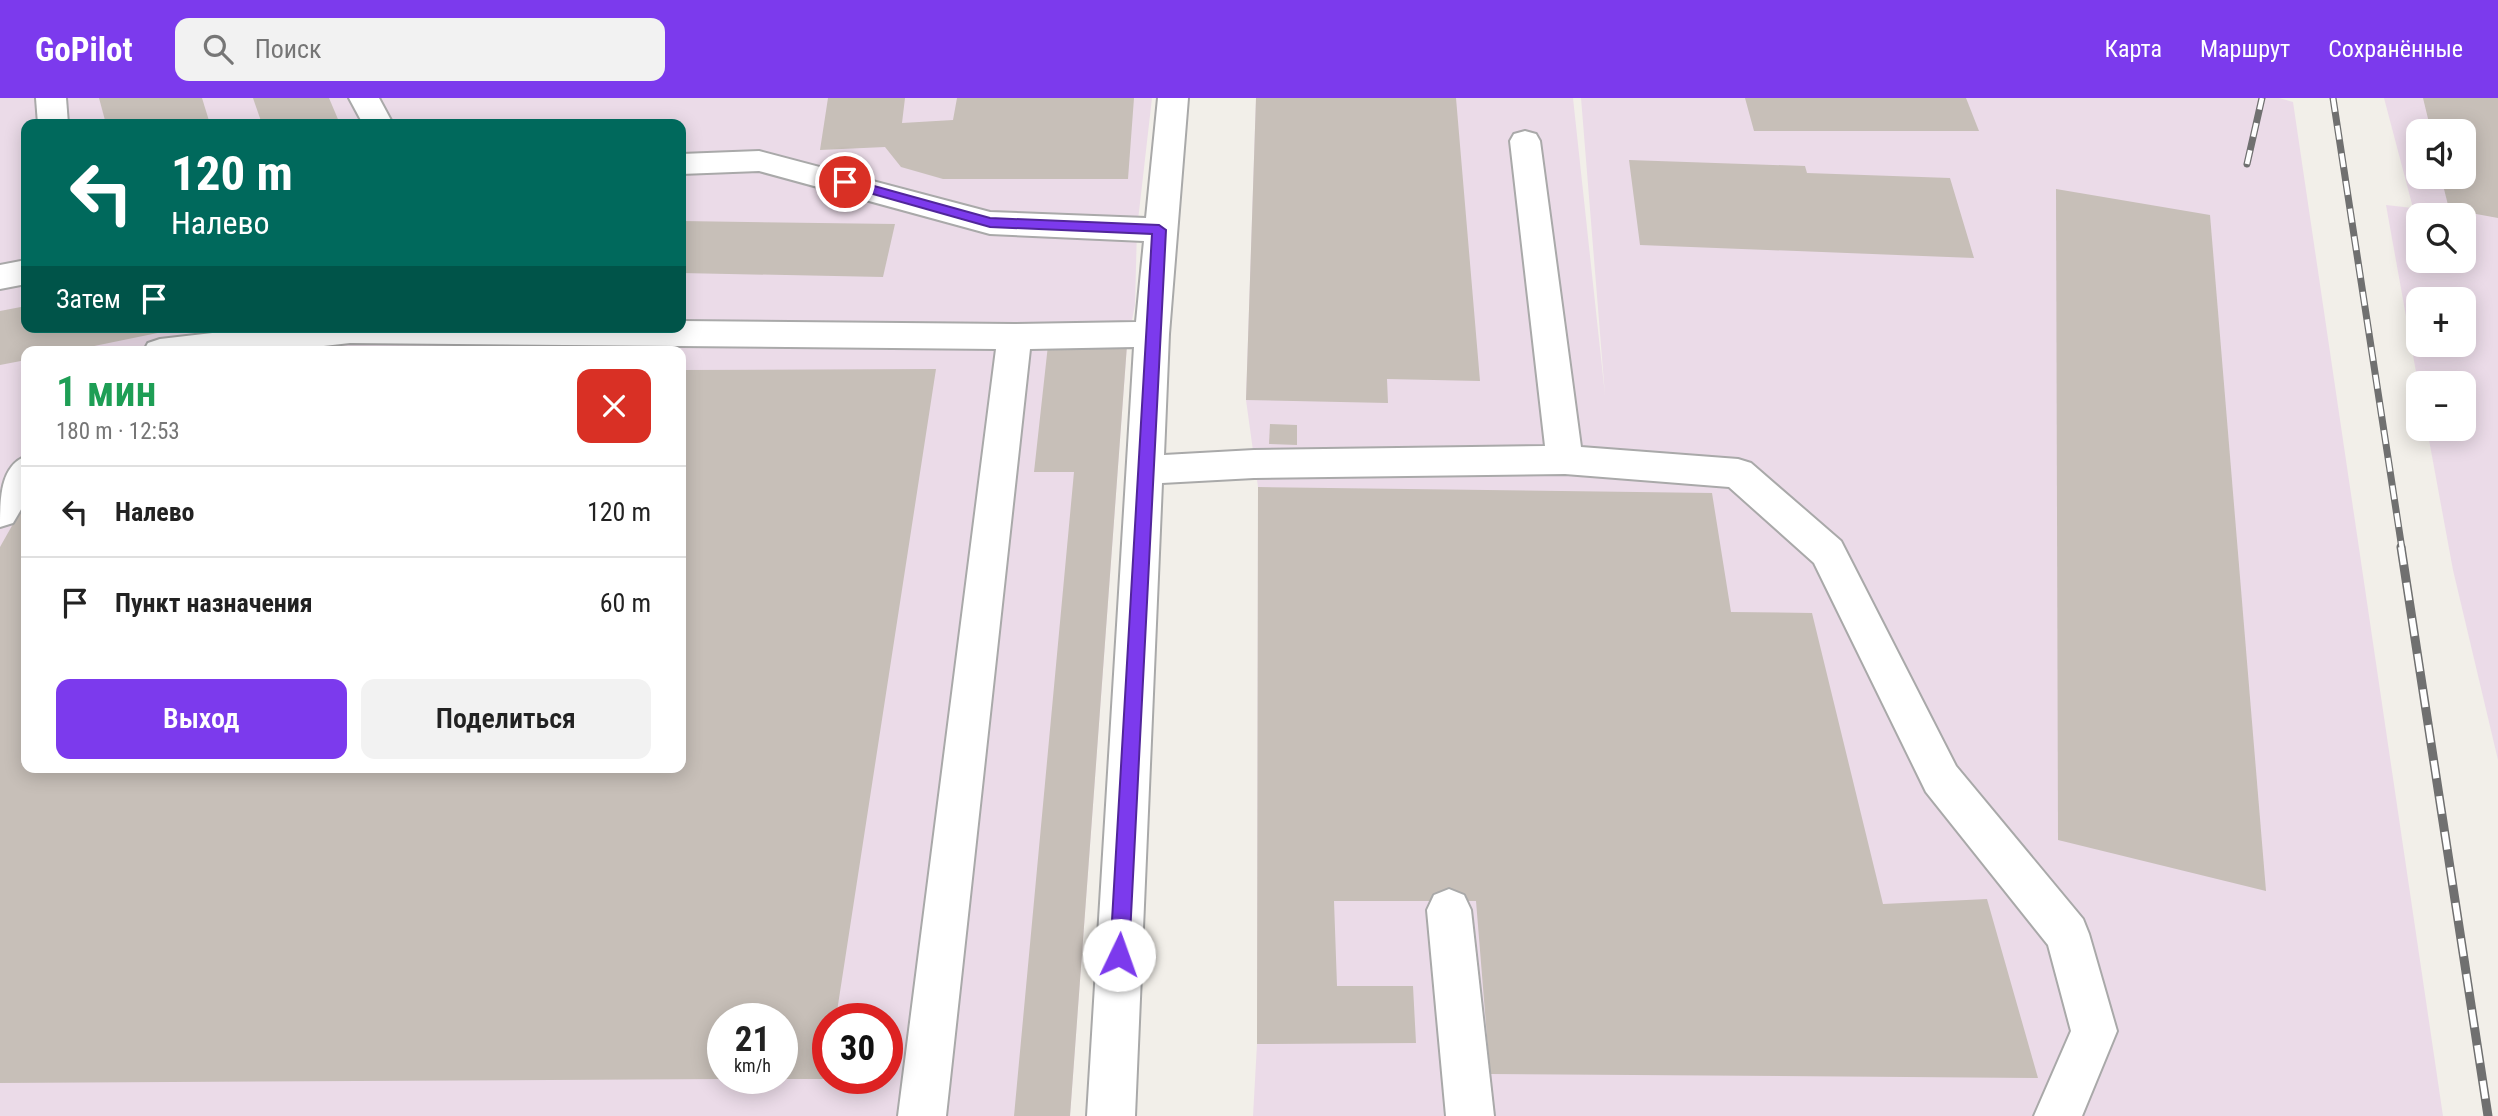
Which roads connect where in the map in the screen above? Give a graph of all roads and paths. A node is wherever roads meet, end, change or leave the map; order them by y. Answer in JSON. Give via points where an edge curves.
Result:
{"nodes":[{"id":1,"x":51,"y":98,"type":"edge"},
{"id":2,"x":364,"y":98,"type":"edge"},
{"id":3,"x":1173,"y":98,"type":"edge"},
{"id":4,"x":53,"y":119,"type":"edge"},
{"id":5,"x":375,"y":119,"type":"edge"},
{"id":6,"x":1525,"y":141,"type":"dead end"},
{"id":7,"x":686,"y":164,"type":"edge"},
{"id":8,"x":1159,"y":230,"type":"junction"},
{"id":9,"x":21,"y":273,"type":"edge"},
{"id":10,"x":0,"y":276,"type":"edge"},
{"id":11,"x":324,"y":333,"type":"edge"},
{"id":12,"x":635,"y":333,"type":"edge"},
{"id":13,"x":1152,"y":334,"type":"junction"},
{"id":14,"x":1014,"y":337,"type":"junction"},
{"id":15,"x":212,"y":346,"type":"edge"},
{"id":16,"x":1565,"y":460,"type":"junction"},
{"id":17,"x":1144,"y":470,"type":"junction"},
{"id":18,"x":21,"y":478,"type":"edge"},
{"id":19,"x":0,"y":512,"type":"edge"},
{"id":20,"x":1449,"y":910,"type":"dead end"},
{"id":21,"x":922,"y":1116,"type":"edge"},
{"id":22,"x":1111,"y":1116,"type":"edge"},
{"id":23,"x":1470,"y":1116,"type":"edge"},
{"id":24,"x":2058,"y":1116,"type":"edge"}],
"edges":[{"from":1,"to":4,"type":"street"},
{"from":2,"to":5,"type":"street"},
{"from":3,"to":8,"type":"street"},
{"from":6,"to":16,"type":"street"},
{"from":7,"to":8,"type":"street","via":[[759,161],[990,223]]},
{"from":8,"to":13,"type":"street"},
{"from":9,"to":10,"type":"street"},
{"from":11,"to":15,"type":"street"},
{"from":12,"to":14,"type":"street"},
{"from":13,"to":14,"type":"street"},
{"from":13,"to":17,"type":"street"},
{"from":14,"to":21,"type":"street"},
{"from":16,"to":17,"type":"street"},
{"from":16,"to":24,"type":"street","via":[[1738,473],[1828,552],[1941,779],[2067,934],[2095,1031]]},
{"from":17,"to":22,"type":"street"},
{"from":18,"to":19,"type":"street"},
{"from":20,"to":23,"type":"street"}]}
